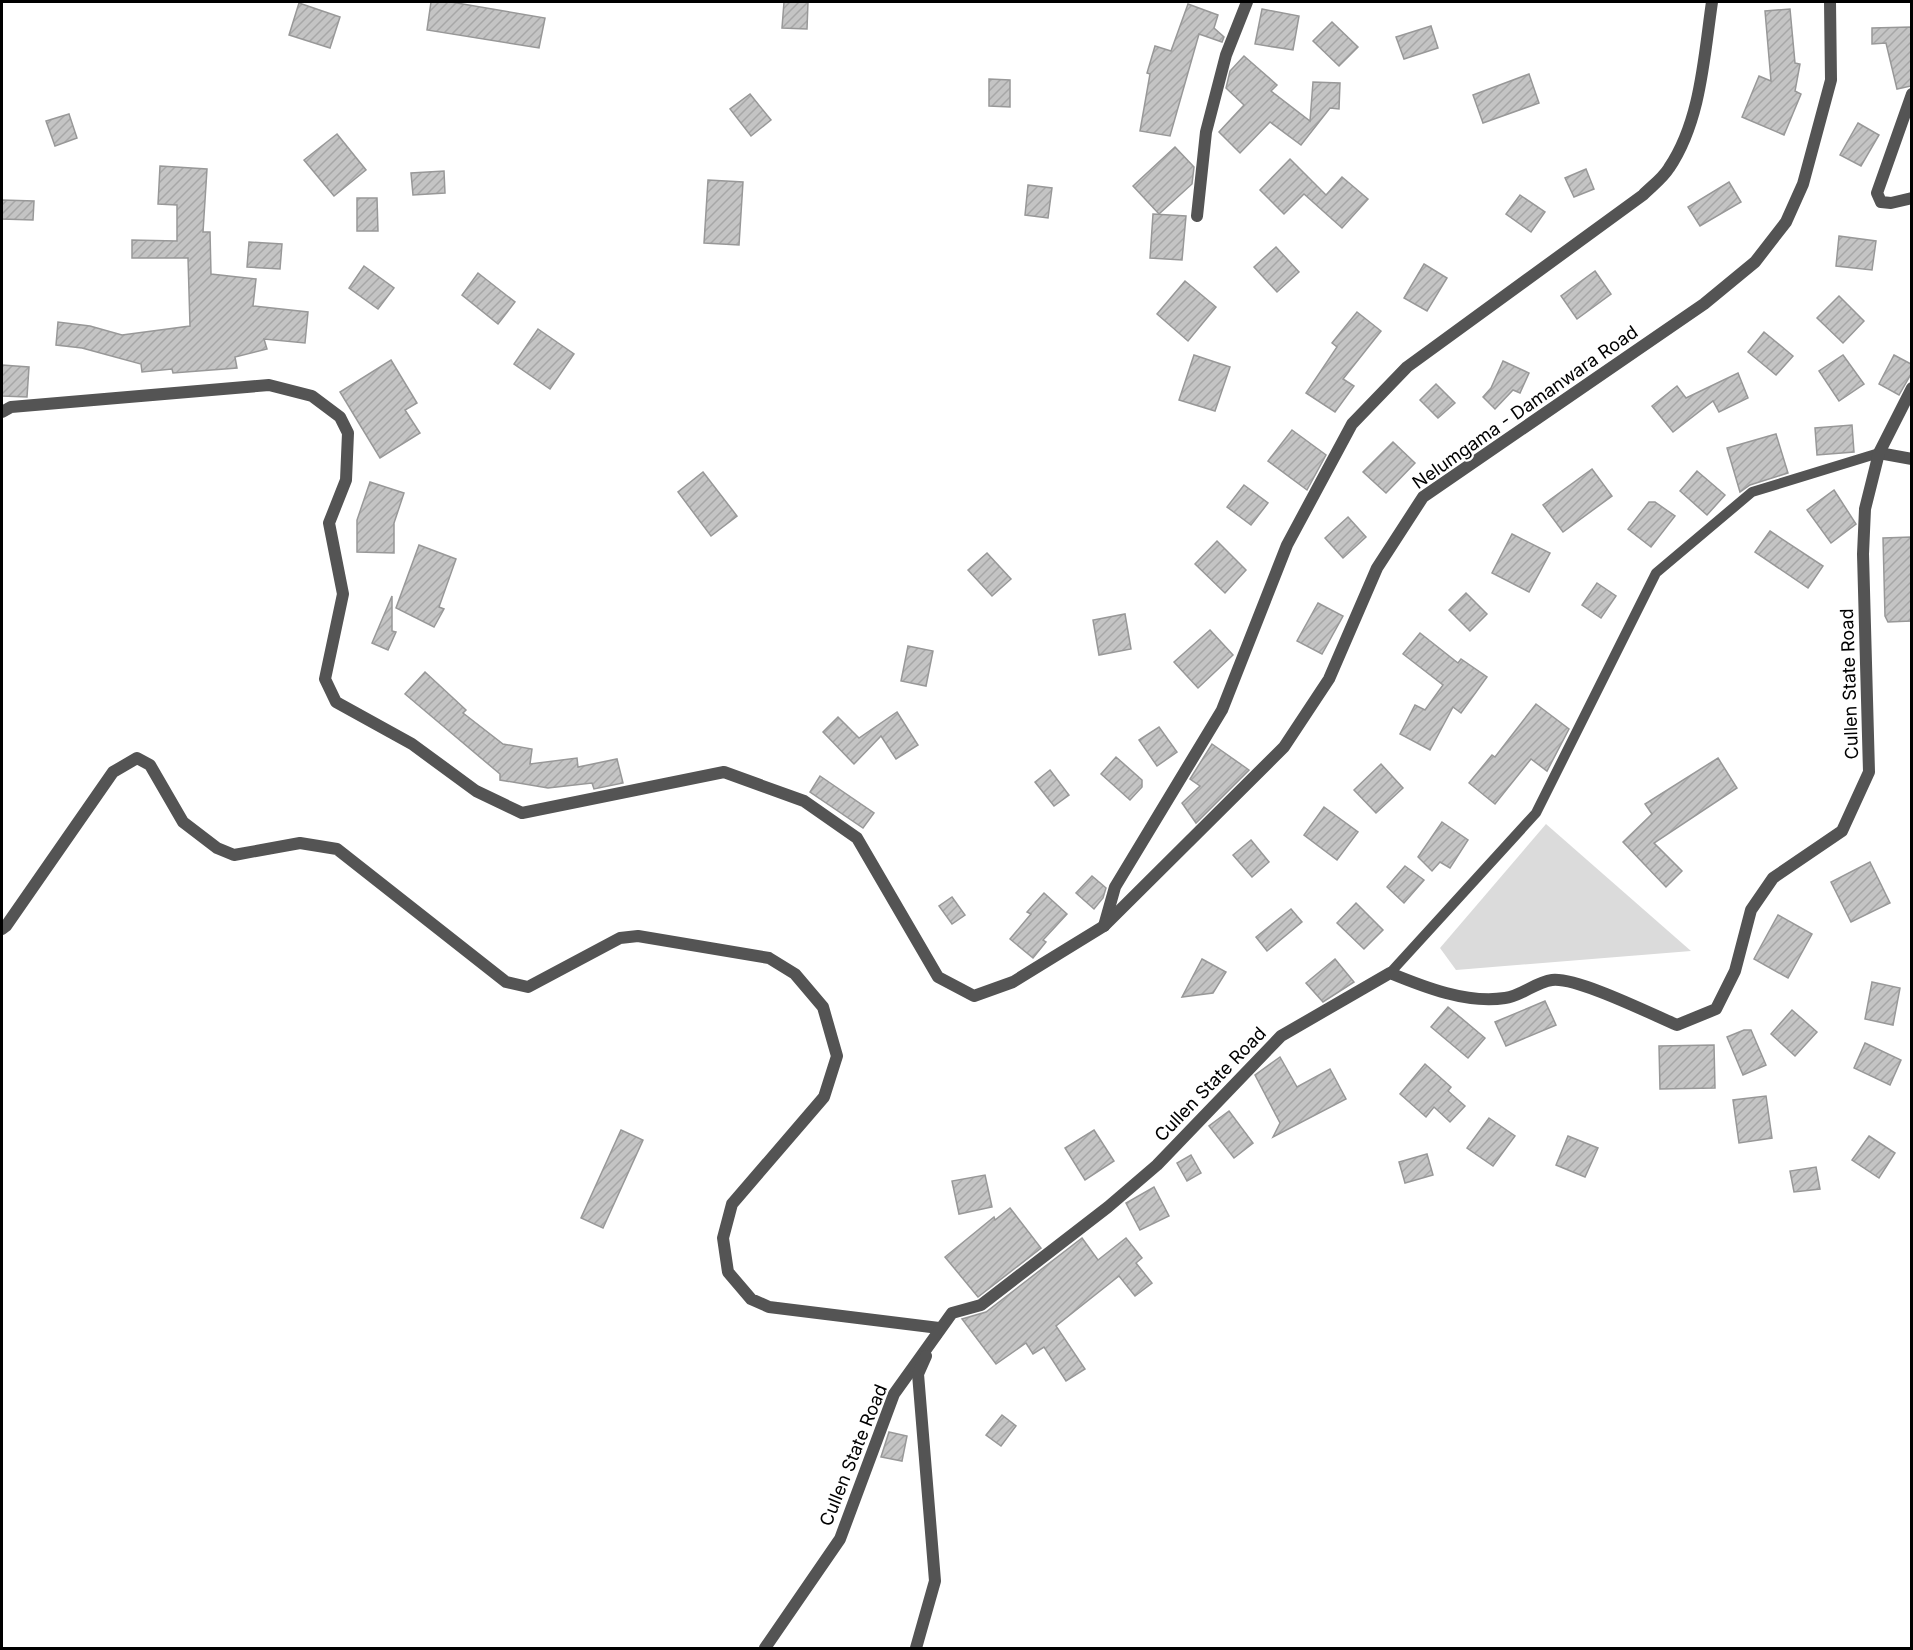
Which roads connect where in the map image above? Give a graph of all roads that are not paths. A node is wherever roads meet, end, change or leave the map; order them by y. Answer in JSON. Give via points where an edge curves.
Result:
{"nodes":[{"id":1,"x":1247,"y":2,"type":"edge"},
{"id":2,"x":1712,"y":2,"type":"edge"},
{"id":3,"x":1830,"y":2,"type":"edge"},
{"id":4,"x":1911,"y":94,"type":"edge"},
{"id":5,"x":1911,"y":198,"type":"edge"},
{"id":6,"x":1197,"y":216,"type":"dead end"},
{"id":7,"x":1911,"y":388,"type":"edge"},
{"id":8,"x":2,"y":412,"type":"edge"},
{"id":9,"x":1879,"y":453,"type":"junction"},
{"id":10,"x":1911,"y":459,"type":"edge"},
{"id":11,"x":1104,"y":926,"type":"junction"},
{"id":12,"x":2,"y":929,"type":"edge"},
{"id":13,"x":1390,"y":972,"type":"junction"},
{"id":14,"x":939,"y":1328,"type":"junction"},
{"id":15,"x":765,"y":1648,"type":"edge"},
{"id":16,"x":916,"y":1648,"type":"edge"}],
"edges":[{"from":1,"to":6,"type":"street","via":[[1226,55],[1206,132]]},
{"from":2,"to":11,"type":"street","via":[[1702,75],[1684,141],[1668,169],[1643,195],[1407,367],[1352,424],[1287,545],[1222,710],[1115,887]]},
{"from":3,"to":11,"type":"street","name":"Nelumgama - Damanwara Road","via":[[1831,80],[1803,184],[1786,222],[1774,238],[1755,262],[1704,304],[1423,497],[1377,568],[1329,679],[1284,747]]},
{"from":4,"to":5,"type":"street","via":[[1877,193],[1881,202],[1891,204]]},
{"from":7,"to":9,"type":"street","name":"Cullen State Road"},
{"from":8,"to":11,"type":"street","name":"Nelumgama - Damanwara Road","via":[[23,406],[269,386],[312,396],[340,417],[348,433],[346,480],[329,523],[343,594],[325,679],[336,702],[412,744],[476,791],[522,813],[724,772],[804,801],[857,838],[938,977],[974,996],[1013,982]]},
{"from":9,"to":10,"type":"street"},
{"from":9,"to":13,"type":"lane","via":[[1752,492],[1656,573],[1536,813]]},
{"from":9,"to":13,"type":"street","name":"Cullen State Road","via":[[1865,509],[1863,554],[1869,772],[1842,831],[1773,878],[1751,910],[1735,971],[1716,1009],[1677,1025],[1576,984],[1552,980],[1506,998],[1473,997],[1430,990]]},
{"from":12,"to":14,"type":"street","via":[[113,772],[137,758],[150,765],[183,822],[217,848],[234,855],[300,843],[337,849],[506,982],[528,987],[620,938],[638,936],[769,958],[795,975],[823,1007],[837,1056],[824,1097],[732,1204],[723,1238],[728,1272],[750,1299],[770,1307]]},
{"from":13,"to":14,"type":"street","name":"Cullen State Road","via":[[1281,1036],[1157,1165],[981,1305],[952,1313]]},
{"from":14,"to":15,"type":"street","name":"Cullen State Road","via":[[894,1394],[840,1539]]},
{"from":14,"to":16,"type":"street","via":[[918,1374],[935,1581]]}]}
